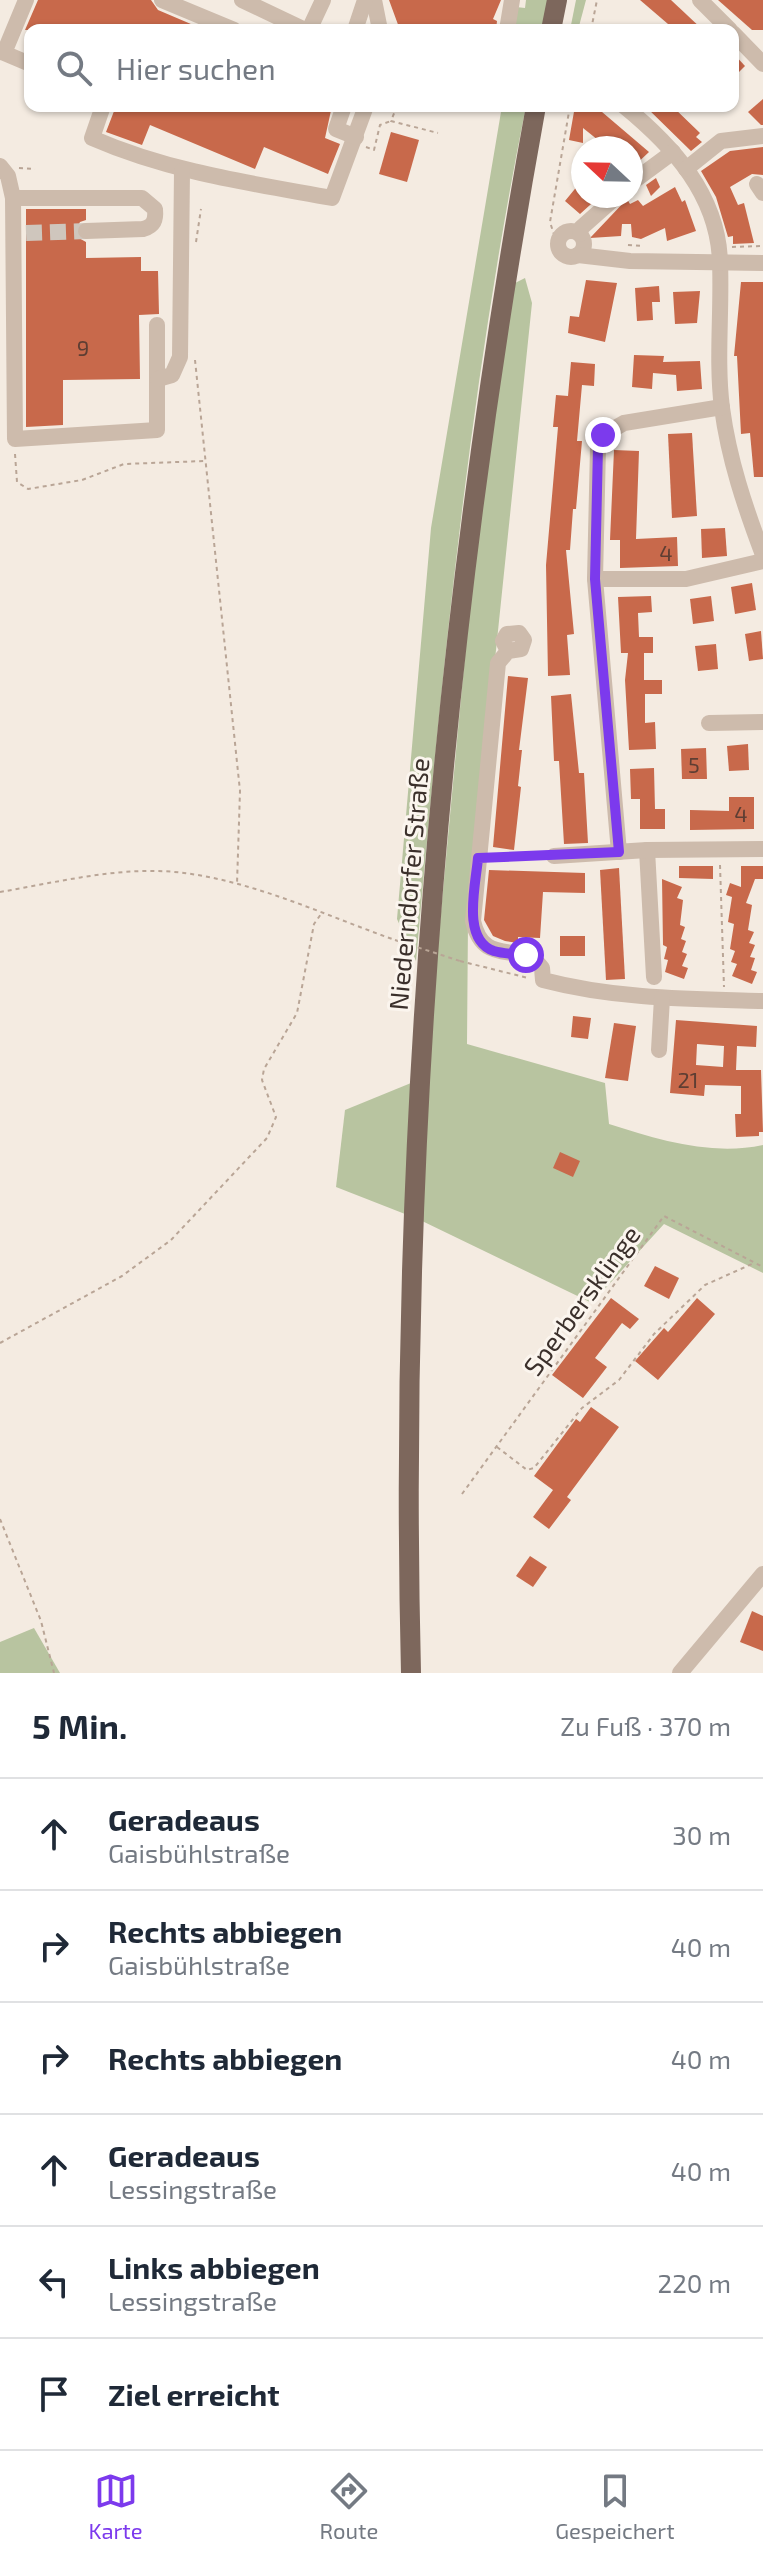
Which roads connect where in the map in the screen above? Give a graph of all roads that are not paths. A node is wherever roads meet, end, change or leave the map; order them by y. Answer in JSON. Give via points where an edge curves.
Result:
{"nodes":[{"id":1,"x":26,"y":0,"type":"edge"},
{"id":2,"x":162,"y":0,"type":"edge"},
{"id":3,"x":242,"y":0,"type":"edge"},
{"id":4,"x":286,"y":0,"type":"edge"},
{"id":5,"x":323,"y":0,"type":"edge"},
{"id":6,"x":365,"y":0,"type":"edge"},
{"id":7,"x":374,"y":0,"type":"edge"},
{"id":8,"x":512,"y":0,"type":"edge"},
{"id":9,"x":557,"y":0,"type":"edge"},
{"id":10,"x":700,"y":0,"type":"edge"},
{"id":11,"x":278,"y":17,"type":"junction"},
{"id":12,"x":216,"y":24,"type":"edge"},
{"id":13,"x":294,"y":24,"type":"edge"},
{"id":14,"x":310,"y":24,"type":"edge"},
{"id":15,"x":357,"y":24,"type":"edge"},
{"id":16,"x":379,"y":24,"type":"edge"},
{"id":17,"x":508,"y":24,"type":"edge"},
{"id":18,"x":552,"y":24,"type":"edge"},
{"id":19,"x":725,"y":24,"type":"edge"},
{"id":20,"x":739,"y":38,"type":"edge"},
{"id":21,"x":24,"y":61,"type":"edge"},
{"id":22,"x":763,"y":64,"type":"edge"},
{"id":23,"x":101,"y":112,"type":"edge"},
{"id":24,"x":342,"y":112,"type":"edge"},
{"id":25,"x":364,"y":112,"type":"edge"},
{"id":26,"x":535,"y":112,"type":"edge"},
{"id":27,"x":630,"y":112,"type":"edge"},
{"id":28,"x":763,"y":136,"type":"edge"},
{"id":29,"x":355,"y":140,"type":"junction"},
{"id":30,"x":673,"y":152,"type":"junction"},
{"id":31,"x":0,"y":166,"type":"edge"},
{"id":32,"x":686,"y":169,"type":"junction"},
{"id":33,"x":182,"y":171,"type":"junction"},
{"id":34,"x":643,"y":174,"type":"edge"},
{"id":35,"x":13,"y":198,"type":"junction"},
{"id":36,"x":604,"y":208,"type":"edge"},
{"id":37,"x":86,"y":231,"type":"tunnel mouth"},
{"id":38,"x":580,"y":234,"type":"junction"},
{"id":39,"x":578,"y":255,"type":"junction"},
{"id":40,"x":720,"y":255,"type":"junction"},
{"id":41,"x":763,"y":263,"type":"edge"},
{"id":42,"x":157,"y":325,"type":"dead end"},
{"id":43,"x":158,"y":379,"type":"junction"},
{"id":44,"x":722,"y":407,"type":"junction"},
{"id":45,"x":763,"y":558,"type":"edge"},
{"id":46,"x":595,"y":579,"type":"junction"},
{"id":47,"x":508,"y":651,"type":"dead end"},
{"id":48,"x":763,"y":722,"type":"edge"},
{"id":49,"x":709,"y":723,"type":"dead end"},
{"id":50,"x":763,"y":849,"type":"edge"},
{"id":51,"x":647,"y":850,"type":"junction"},
{"id":52,"x":619,"y":852,"type":"junction"},
{"id":53,"x":554,"y":856,"type":"road end"},
{"id":54,"x":654,"y":977,"type":"dead end"},
{"id":55,"x":662,"y":998,"type":"junction"},
{"id":56,"x":763,"y":1001,"type":"edge"},
{"id":57,"x":659,"y":1050,"type":"dead end"},
{"id":58,"x":761,"y":1579,"type":"edge"},
{"id":59,"x":411,"y":1673,"type":"edge"},
{"id":60,"x":680,"y":1673,"type":"edge"}],
"edges":[{"from":1,"to":21,"type":"street","via":[[4,53]]},
{"from":2,"to":12,"type":"street"},
{"from":3,"to":11,"type":"street"},
{"from":4,"to":11,"type":"street"},
{"from":5,"to":14,"type":"street"},
{"from":6,"to":15,"type":"street"},
{"from":7,"to":16,"type":"street"},
{"from":8,"to":17,"type":"street"},
{"from":9,"to":18,"type":"main road"},
{"from":10,"to":19,"type":"street"},
{"from":11,"to":13,"type":"street"},
{"from":20,"to":22,"type":"street"},
{"from":23,"to":33,"type":"street","via":[[92,138]]},
{"from":24,"to":29,"type":"street","via":[[336,129]]},
{"from":25,"to":29,"type":"street"},
{"from":26,"to":59,"type":"main road","name":"Niederndorfer Straße","via":[[467,559],[425,980],[410,1330]]},
{"from":27,"to":30,"type":"street"},
{"from":28,"to":32,"type":"street","via":[[721,141]]},
{"from":29,"to":33,"type":"street","via":[[332,198]]},
{"from":30,"to":32,"type":"street"},
{"from":30,"to":34,"type":"street"},
{"from":31,"to":35,"type":"street"},
{"from":32,"to":40,"type":"street","via":[[709,208]]},
{"from":33,"to":43,"type":"street","via":[[180,357],[172,375]]},
{"from":35,"to":37,"type":"street","via":[[142,198],[155,209],[151,227]]},
{"from":35,"to":43,"type":"street","via":[[20,233],[15,439],[157,430]]},
{"from":36,"to":38,"type":"street"},
{"from":38,"to":39,"type":"street","via":[[584,242]]},
{"from":38,"to":39,"type":"street","via":[[565,232],[557,244],[564,256]]},
{"from":39,"to":40,"type":"street","via":[[630,261]]},
{"from":40,"to":41,"type":"street"},
{"from":40,"to":44,"type":"street"},
{"from":42,"to":43,"type":"street"},
{"from":44,"to":45,"type":"street","via":[[737,485]]},
{"from":44,"to":46,"type":"street","via":[[624,423],[603,435],[598,447]]},
{"from":45,"to":46,"type":"street","via":[[686,579]]},
{"from":46,"to":52,"type":"street"},
{"from":47,"to":55,"type":"street","via":[[498,663],[478,858],[476,934],[494,951],[536,960],[543,980]]},
{"from":48,"to":49,"type":"street"},
{"from":50,"to":51,"type":"street"},
{"from":51,"to":52,"type":"street"},
{"from":51,"to":54,"type":"street"},
{"from":52,"to":53,"type":"street"},
{"from":55,"to":56,"type":"street"},
{"from":55,"to":57,"type":"street"},
{"from":58,"to":60,"type":"street"}]}
